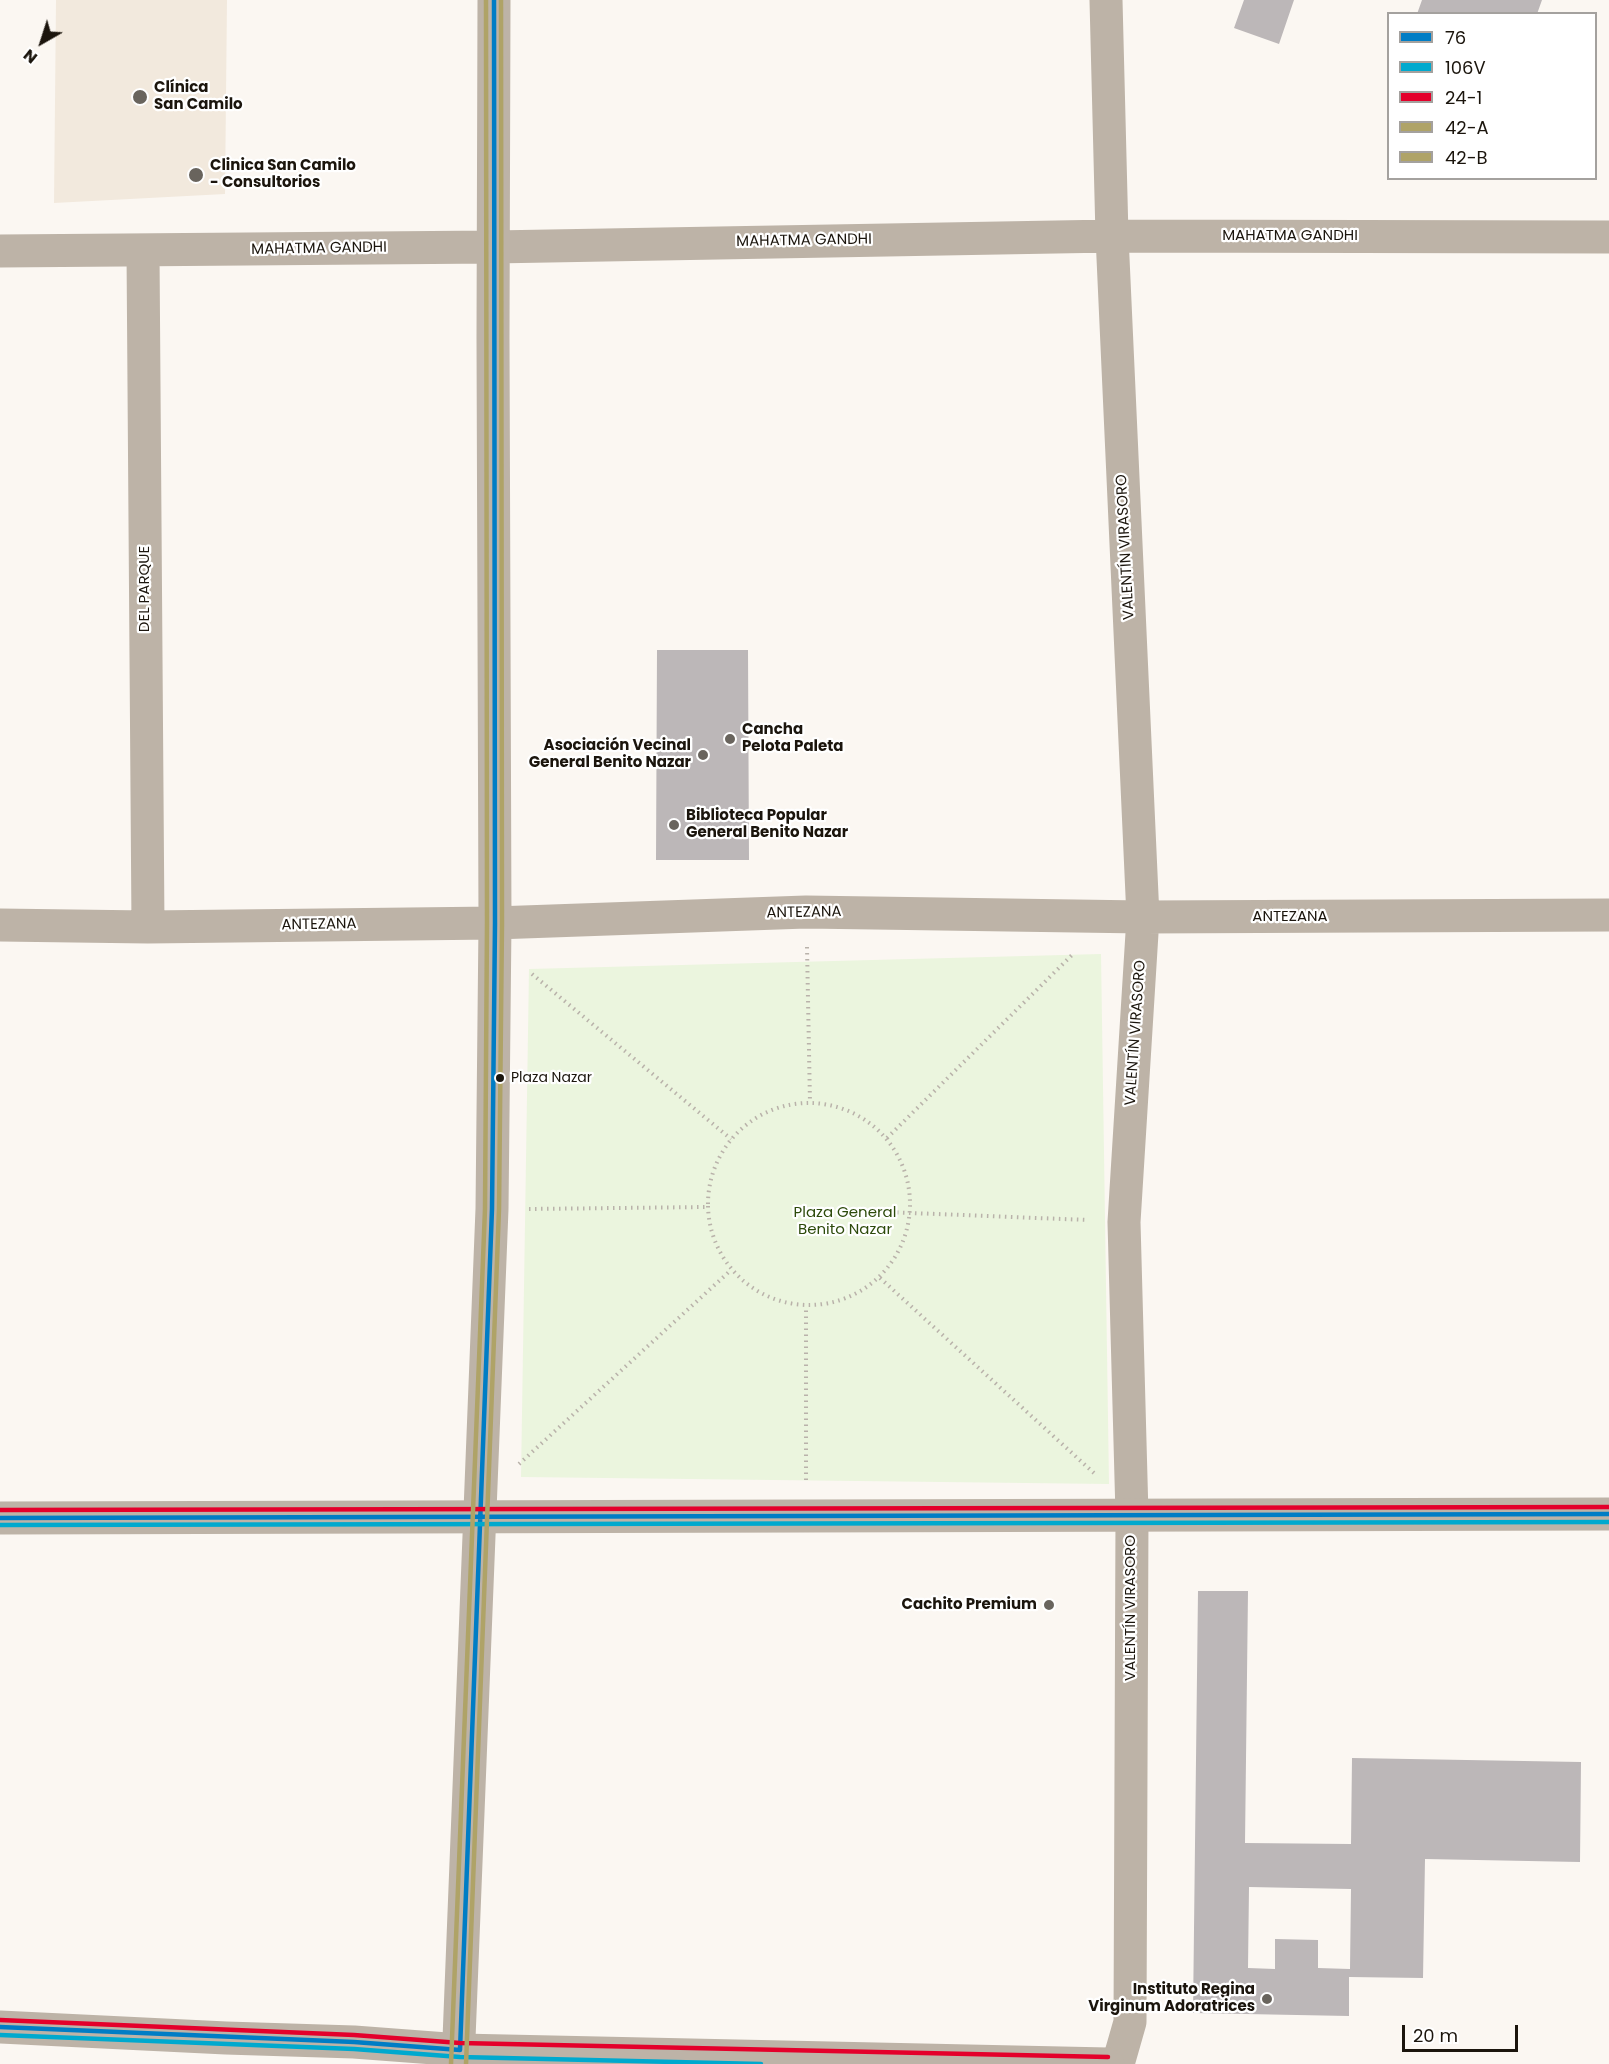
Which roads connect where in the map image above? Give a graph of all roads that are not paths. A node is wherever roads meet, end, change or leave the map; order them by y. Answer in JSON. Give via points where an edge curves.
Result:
{"nodes":[{"id":1,"x":494,"y":0,"type":"edge"},
{"id":2,"x":1106,"y":0,"type":"edge"},
{"id":3,"x":1112,"y":236,"type":"junction"},
{"id":4,"x":1609,"y":237,"type":"edge"},
{"id":5,"x":493,"y":247,"type":"junction"},
{"id":6,"x":0,"y":251,"type":"edge"},
{"id":7,"x":143,"y":251,"type":"junction"},
{"id":8,"x":1609,"y":915,"type":"edge"},
{"id":9,"x":1143,"y":917,"type":"junction"},
{"id":10,"x":495,"y":923,"type":"junction"},
{"id":11,"x":0,"y":926,"type":"edge"},
{"id":12,"x":148,"y":927,"type":"junction"},
{"id":13,"x":1609,"y":1514,"type":"edge"},
{"id":14,"x":1132,"y":1515,"type":"junction"},
{"id":15,"x":479,"y":1517,"type":"junction"},
{"id":16,"x":0,"y":1518,"type":"edge"},
{"id":17,"x":0,"y":2026,"type":"edge"},
{"id":18,"x":459,"y":2057,"type":"edge"},
{"id":19,"x":1108,"y":2064,"type":"edge"},
{"id":20,"x":1118,"y":2064,"type":"edge"}],
"edges":[{"from":1,"to":5,"type":"street"},
{"from":2,"to":3,"type":"street","name":"VALENTÍN VIRASORO"},
{"from":3,"to":4,"type":"street","name":"MAHATMA GANDHI"},
{"from":3,"to":5,"type":"street","name":"MAHATMA GANDHI"},
{"from":3,"to":9,"type":"street","name":"VALENTÍN VIRASORO"},
{"from":5,"to":7,"type":"street","name":"MAHATMA GANDHI"},
{"from":5,"to":10,"type":"street"},
{"from":6,"to":7,"type":"street","name":"MAHATMA GANDHI"},
{"from":7,"to":12,"type":"street","name":"DEL PARQUE"},
{"from":8,"to":9,"type":"street","name":"ANTEZANA"},
{"from":9,"to":10,"type":"street","name":"ANTEZANA","via":[[806,912]]},
{"from":9,"to":14,"type":"street","name":"VALENTÍN VIRASORO","via":[[1125,1222]]},
{"from":10,"to":12,"type":"street","name":"ANTEZANA"},
{"from":10,"to":15,"type":"street","via":[[492,1209]]},
{"from":11,"to":12,"type":"street","name":"ANTEZANA"},
{"from":13,"to":14,"type":"street"},
{"from":14,"to":15,"type":"street"},
{"from":14,"to":20,"type":"street","name":"VALENTÍN VIRASORO","via":[[1130,2022]]},
{"from":15,"to":16,"type":"street"},
{"from":15,"to":18,"type":"street"},
{"from":17,"to":18,"type":"street","via":[[354,2042]]},
{"from":18,"to":19,"type":"street"}]}
